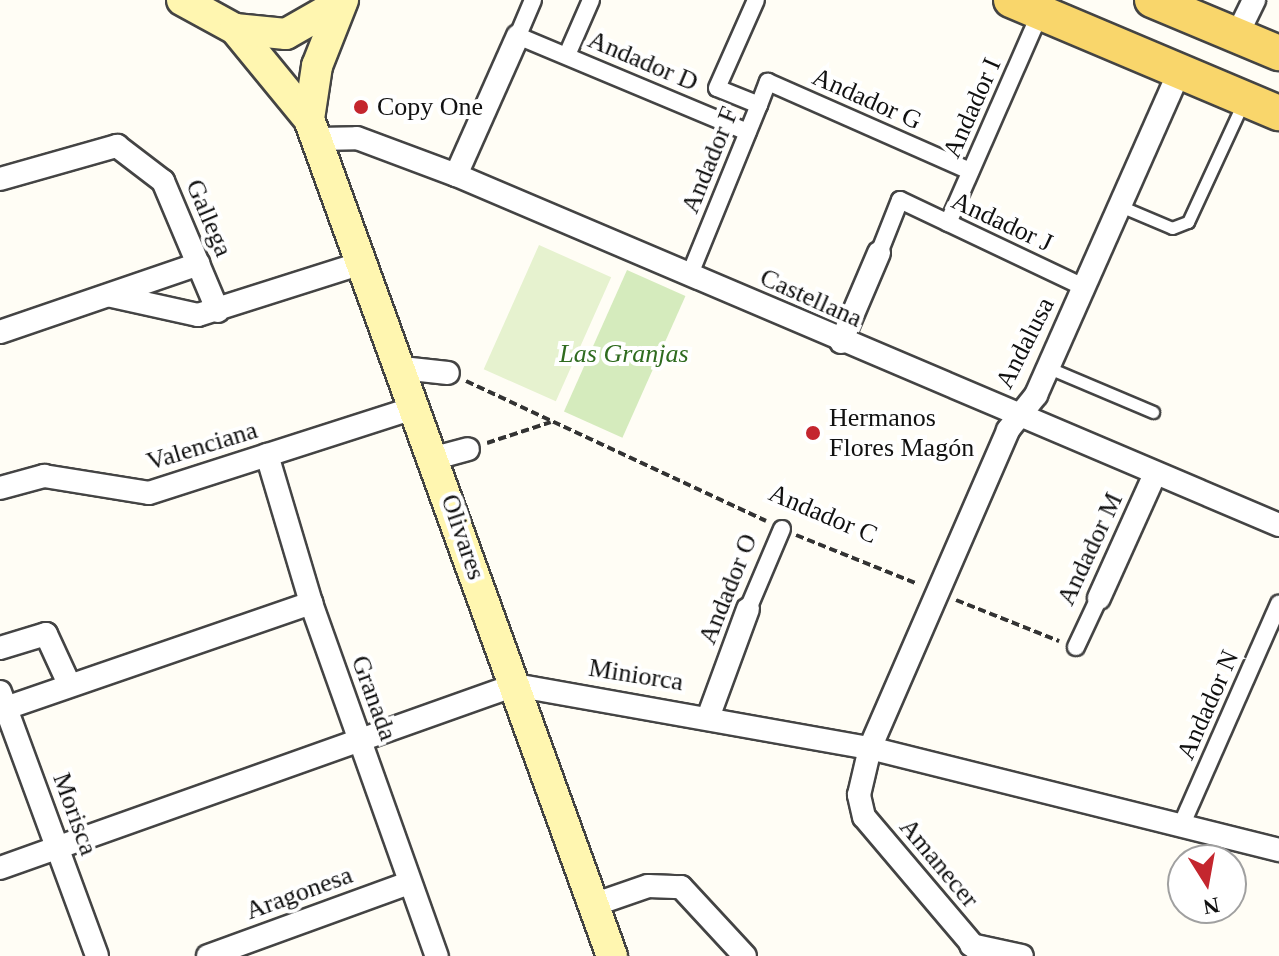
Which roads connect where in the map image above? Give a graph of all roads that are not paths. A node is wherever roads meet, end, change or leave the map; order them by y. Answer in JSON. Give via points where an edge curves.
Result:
{"nodes":[{"id":1,"x":182,"y":0,"type":"edge"},
{"id":2,"x":533,"y":0,"type":"edge"},
{"id":3,"x":591,"y":0,"type":"edge"},
{"id":4,"x":756,"y":0,"type":"edge"},
{"id":5,"x":1152,"y":0,"type":"edge"},
{"id":6,"x":1254,"y":0,"type":"edge"},
{"id":7,"x":343,"y":1,"type":"edge"},
{"id":8,"x":1026,"y":6,"type":"edge"},
{"id":9,"x":225,"y":17,"type":"edge"},
{"id":10,"x":1237,"y":35,"type":"junction"},
{"id":11,"x":518,"y":36,"type":"junction"},
{"id":12,"x":1279,"y":53,"type":"edge"},
{"id":13,"x":567,"y":55,"type":"junction"},
{"id":14,"x":1179,"y":72,"type":"junction"},
{"id":15,"x":1244,"y":98,"type":"junction"},
{"id":16,"x":759,"y":105,"type":"junction"},
{"id":17,"x":1279,"y":113,"type":"edge"},
{"id":18,"x":314,"y":129,"type":"junction"},
{"id":19,"x":748,"y":132,"type":"junction"},
{"id":20,"x":970,"y":171,"type":"junction"},
{"id":21,"x":456,"y":175,"type":"junction"},
{"id":22,"x":0,"y":179,"type":"edge"},
{"id":23,"x":1120,"y":206,"type":"junction"},
{"id":24,"x":948,"y":223,"type":"junction"},
{"id":25,"x":879,"y":253,"type":"joint"},
{"id":26,"x":362,"y":263,"type":"junction"},
{"id":27,"x":199,"y":264,"type":"junction"},
{"id":28,"x":690,"y":274,"type":"junction"},
{"id":29,"x":1083,"y":287,"type":"junction"},
{"id":30,"x":112,"y":296,"type":"junction"},
{"id":31,"x":218,"y":311,"type":"junction"},
{"id":32,"x":0,"y":332,"type":"edge"},
{"id":33,"x":841,"y":342,"type":"junction"},
{"id":34,"x":402,"y":368,"type":"junction"},
{"id":35,"x":1049,"y":368,"type":"junction"},
{"id":36,"x":448,"y":373,"type":"road end"},
{"id":37,"x":417,"y":407,"type":"junction"},
{"id":38,"x":1153,"y":412,"type":"dead end"},
{"id":39,"x":1017,"y":415,"type":"junction"},
{"id":40,"x":468,"y":449,"type":"road end"},
{"id":41,"x":267,"y":455,"type":"junction"},
{"id":42,"x":435,"y":458,"type":"junction"},
{"id":43,"x":1155,"y":474,"type":"junction"},
{"id":44,"x":0,"y":488,"type":"edge"},
{"id":45,"x":1279,"y":525,"type":"edge"},
{"id":46,"x":782,"y":529,"type":"road end"},
{"id":47,"x":1099,"y":598,"type":"joint"},
{"id":48,"x":311,"y":603,"type":"junction"},
{"id":49,"x":1279,"y":604,"type":"edge"},
{"id":50,"x":748,"y":609,"type":"joint"},
{"id":51,"x":1076,"y":647,"type":"road end"},
{"id":52,"x":0,"y":648,"type":"edge"},
{"id":53,"x":69,"y":684,"type":"junction"},
{"id":54,"x":515,"y":685,"type":"junction"},
{"id":55,"x":3,"y":700,"type":"edge"},
{"id":56,"x":709,"y":715,"type":"junction"},
{"id":57,"x":360,"y":741,"type":"junction"},
{"id":58,"x":870,"y":748,"type":"junction"},
{"id":59,"x":864,"y":817,"type":"joint"},
{"id":60,"x":1181,"y":826,"type":"junction"},
{"id":61,"x":58,"y":847,"type":"junction"},
{"id":62,"x":1279,"y":850,"type":"edge"},
{"id":63,"x":0,"y":868,"type":"edge"},
{"id":64,"x":409,"y":883,"type":"junction"},
{"id":65,"x":596,"y":904,"type":"junction"},
{"id":66,"x":976,"y":950,"type":"edge"},
{"id":67,"x":97,"y":956,"type":"edge"},
{"id":68,"x":208,"y":956,"type":"edge"},
{"id":69,"x":437,"y":956,"type":"edge"},
{"id":70,"x":612,"y":956,"type":"edge"},
{"id":71,"x":745,"y":956,"type":"edge"},
{"id":72,"x":1022,"y":956,"type":"edge"}],
"edges":[{"from":1,"to":9,"type":"main road","name":"Olivares"},
{"from":2,"to":11,"type":"street"},
{"from":3,"to":13,"type":"street"},
{"from":4,"to":16,"type":"street","name":"Andador F","via":[[717,88]]},
{"from":5,"to":10,"type":"main road"},
{"from":6,"to":10,"type":"street"},
{"from":7,"to":9,"type":"main road","via":[[286,34]]},
{"from":7,"to":18,"type":"main road","name":"Olivares","via":[[317,66]]},
{"from":8,"to":14,"type":"main road"},
{"from":8,"to":20,"type":"street","name":"Andador I"},
{"from":9,"to":18,"type":"main road","name":"Olivares"},
{"from":10,"to":12,"type":"main road"},
{"from":11,"to":13,"type":"street","name":"Andador D"},
{"from":11,"to":21,"type":"street"},
{"from":13,"to":19,"type":"street","name":"Andador D"},
{"from":14,"to":15,"type":"main road"},
{"from":14,"to":23,"type":"street","name":"Andalusa"},
{"from":15,"to":17,"type":"main road"},
{"from":15,"to":23,"type":"lane","via":[[1188,222],[1172,228]]},
{"from":16,"to":19,"type":"street","name":"Andador F"},
{"from":16,"to":20,"type":"street","name":"Andador G","via":[[768,82]]},
{"from":18,"to":21,"type":"street","name":"Castellana","via":[[357,138]]},
{"from":18,"to":26,"type":"main road","name":"Olivares"},
{"from":19,"to":28,"type":"street","name":"Andador F"},
{"from":20,"to":24,"type":"street","name":"Andador I"},
{"from":21,"to":28,"type":"street","name":"Castellana"},
{"from":22,"to":27,"type":"street","name":"Gallega","via":[[117,146],[163,181]]},
{"from":23,"to":29,"type":"street","name":"Andalusa"},
{"from":24,"to":25,"type":"street","name":"Andador J","via":[[900,200]]},
{"from":24,"to":29,"type":"street","name":"Andador J"},
{"from":25,"to":33,"type":"street"},
{"from":26,"to":31,"type":"street"},
{"from":26,"to":34,"type":"main road","name":"Olivares"},
{"from":27,"to":30,"type":"street"},
{"from":27,"to":31,"type":"street","name":"Gallega"},
{"from":28,"to":33,"type":"street","name":"Castellana"},
{"from":29,"to":35,"type":"street","name":"Andalusa"},
{"from":30,"to":31,"type":"street","via":[[189,314]]},
{"from":30,"to":32,"type":"street"},
{"from":33,"to":39,"type":"street","name":"Castellana"},
{"from":34,"to":36,"type":"street"},
{"from":34,"to":37,"type":"main road","name":"Olivares"},
{"from":35,"to":38,"type":"lane"},
{"from":35,"to":39,"type":"street","name":"Andalusa"},
{"from":37,"to":41,"type":"street","name":"Valenciana"},
{"from":37,"to":42,"type":"main road","name":"Olivares"},
{"from":39,"to":43,"type":"street","name":"Castellana"},
{"from":39,"to":58,"type":"street","name":"Andalusa"},
{"from":40,"to":42,"type":"street"},
{"from":41,"to":44,"type":"street","name":"Valenciana","via":[[149,493],[44,476]]},
{"from":41,"to":48,"type":"street","name":"Granada"},
{"from":42,"to":54,"type":"main road","name":"Olivares"},
{"from":43,"to":45,"type":"street","name":"Castellana"},
{"from":43,"to":47,"type":"street","name":"Andador M"},
{"from":46,"to":50,"type":"street","name":"Andador O"},
{"from":47,"to":51,"type":"street","name":"Andador M"},
{"from":48,"to":53,"type":"street"},
{"from":48,"to":57,"type":"street","name":"Granada"},
{"from":49,"to":60,"type":"street","name":"Andador N"},
{"from":50,"to":56,"type":"street","name":"Andador O"},
{"from":52,"to":53,"type":"street","via":[[46,634]]},
{"from":53,"to":55,"type":"street"},
{"from":54,"to":56,"type":"street","name":"Miniorca"},
{"from":54,"to":57,"type":"street","name":"Miniorca"},
{"from":54,"to":65,"type":"main road","name":"Olivares"},
{"from":55,"to":61,"type":"street","name":"Morisca"},
{"from":56,"to":58,"type":"street","name":"Miniorca"},
{"from":57,"to":61,"type":"street","name":"Miniorca"},
{"from":57,"to":64,"type":"street","name":"Granada"},
{"from":58,"to":59,"type":"street","name":"Andalusa","via":[[859,795]]},
{"from":58,"to":60,"type":"street","name":"Miniorca"},
{"from":59,"to":66,"type":"street","name":"Amanecer"},
{"from":60,"to":62,"type":"street","name":"Miniorca"},
{"from":61,"to":63,"type":"street","name":"Miniorca"},
{"from":61,"to":67,"type":"street","name":"Morisca"},
{"from":64,"to":68,"type":"street","name":"Aragonesa"},
{"from":64,"to":69,"type":"street","name":"Granada"},
{"from":65,"to":70,"type":"main road","name":"Olivares"},
{"from":65,"to":71,"type":"street","via":[[648,886],[681,887]]},
{"from":66,"to":72,"type":"street","name":"Amanecer"}]}
